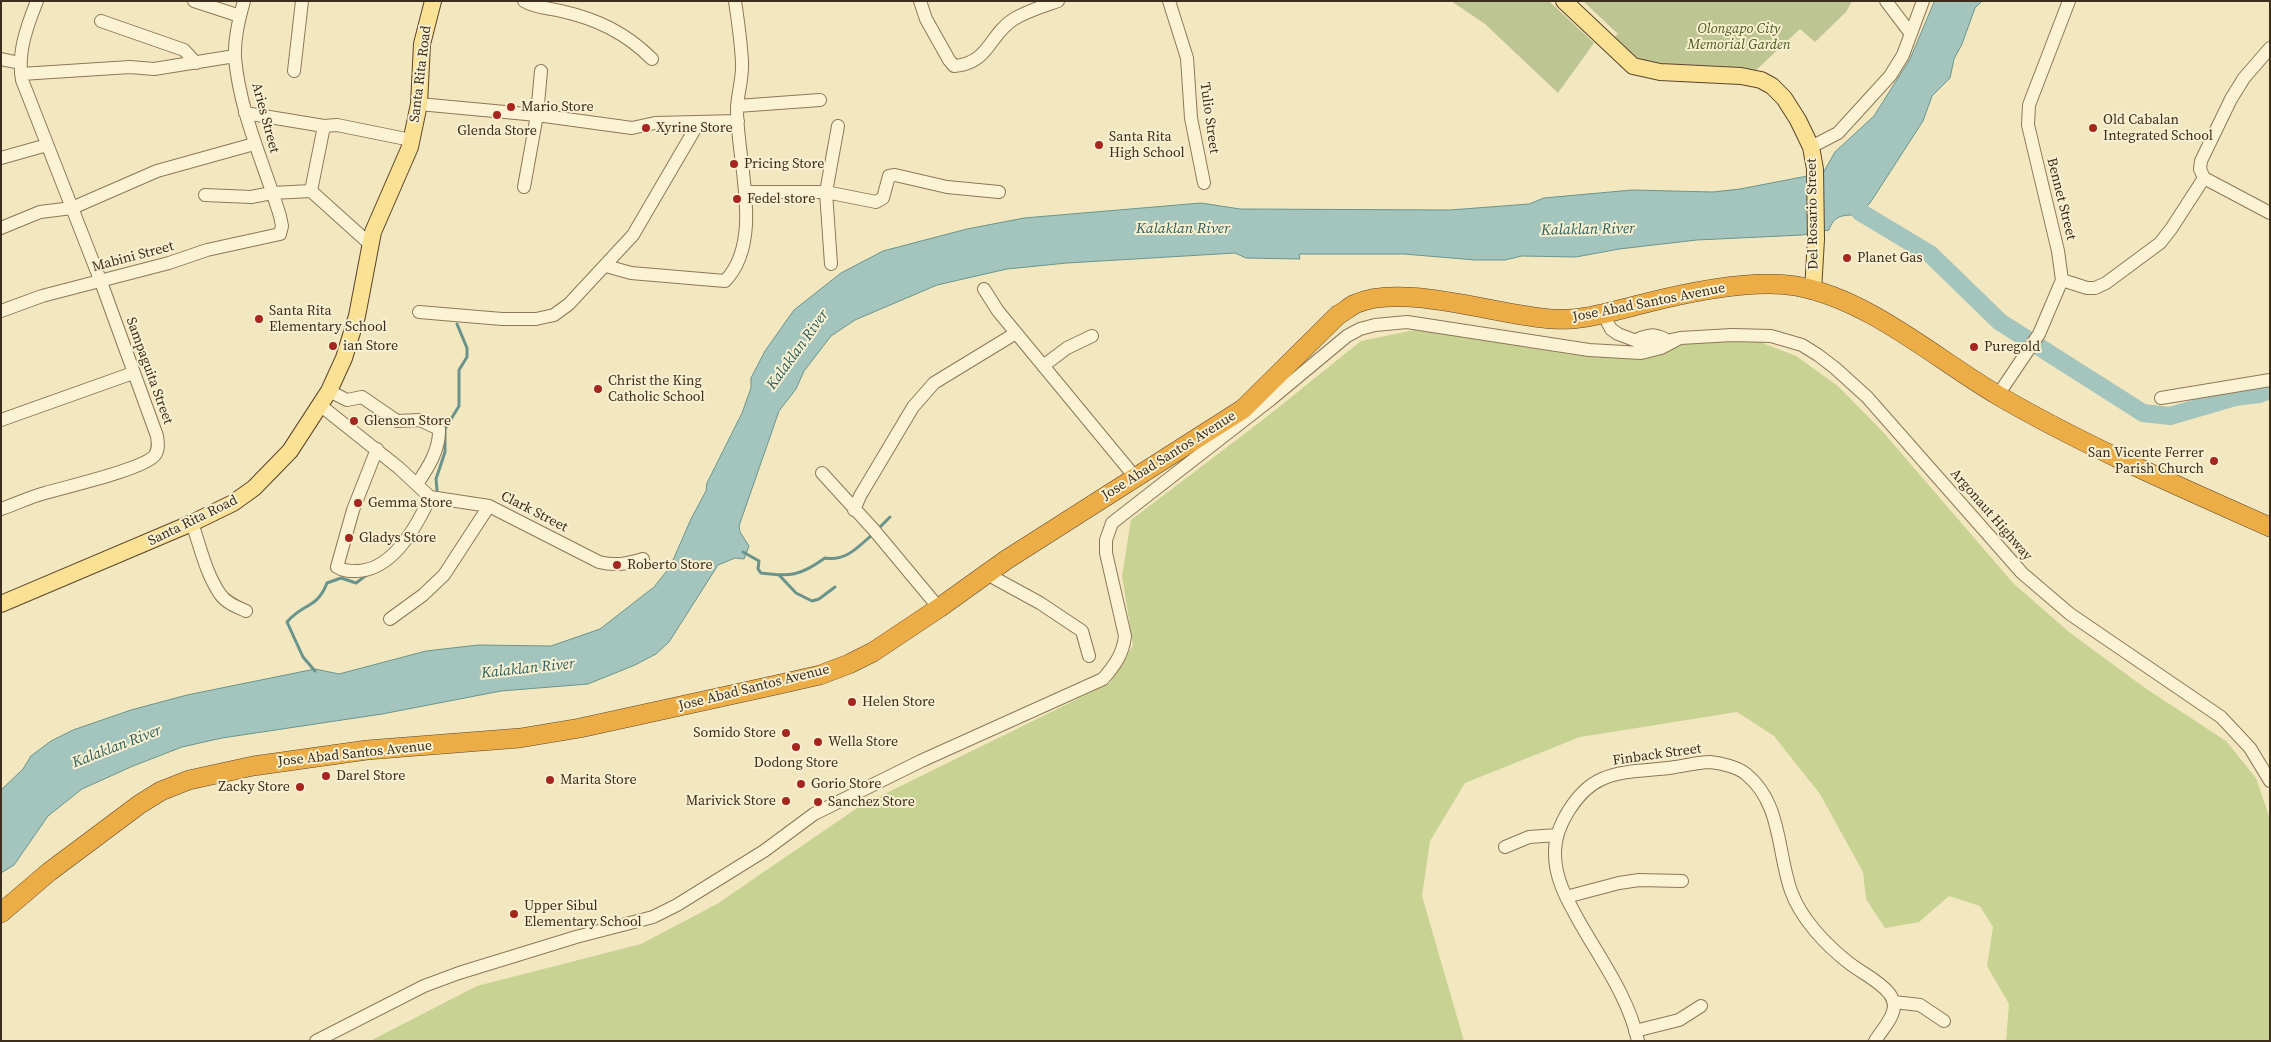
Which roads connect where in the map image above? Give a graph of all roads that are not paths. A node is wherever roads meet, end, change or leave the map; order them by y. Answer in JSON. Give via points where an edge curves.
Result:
{"nodes":[{"id":1,"x":37,"y":1,"type":"edge"},
{"id":2,"x":194,"y":1,"type":"edge"},
{"id":3,"x":244,"y":1,"type":"edge"},
{"id":4,"x":302,"y":1,"type":"edge"},
{"id":5,"x":434,"y":1,"type":"edge"},
{"id":6,"x":524,"y":1,"type":"edge"},
{"id":7,"x":735,"y":1,"type":"edge"},
{"id":8,"x":920,"y":1,"type":"edge"},
{"id":9,"x":1058,"y":1,"type":"edge"},
{"id":10,"x":1169,"y":1,"type":"edge"},
{"id":11,"x":1564,"y":1,"type":"edge"},
{"id":12,"x":1886,"y":1,"type":"edge"},
{"id":13,"x":1923,"y":1,"type":"edge"},
{"id":14,"x":2069,"y":1,"type":"edge"},
{"id":15,"x":240,"y":16,"type":"junction"},
{"id":16,"x":101,"y":22,"type":"dead end"},
{"id":17,"x":1910,"y":34,"type":"junction"},
{"id":18,"x":2270,"y":48,"type":"edge"},
{"id":19,"x":235,"y":56,"type":"junction"},
{"id":20,"x":1,"y":58,"type":"edge"},
{"id":21,"x":652,"y":59,"type":"dead end"},
{"id":22,"x":196,"y":63,"type":"junction"},
{"id":23,"x":20,"y":69,"type":"junction"},
{"id":24,"x":294,"y":71,"type":"dead end"},
{"id":25,"x":541,"y":71,"type":"dead end"},
{"id":26,"x":820,"y":100,"type":"dead end"},
{"id":27,"x":419,"y":104,"type":"junction"},
{"id":28,"x":737,"y":106,"type":"junction"},
{"id":29,"x":245,"y":113,"type":"junction"},
{"id":30,"x":537,"y":115,"type":"junction"},
{"id":31,"x":738,"y":121,"type":"junction"},
{"id":32,"x":700,"y":122,"type":"junction"},
{"id":33,"x":324,"y":126,"type":"junction"},
{"id":34,"x":838,"y":126,"type":"dead end"},
{"id":35,"x":411,"y":140,"type":"junction"},
{"id":36,"x":254,"y":144,"type":"junction"},
{"id":37,"x":47,"y":145,"type":"junction"},
{"id":38,"x":1811,"y":146,"type":"junction"},
{"id":39,"x":1,"y":158,"type":"edge"},
{"id":40,"x":2204,"y":178,"type":"junction"},
{"id":41,"x":1204,"y":183,"type":"dead end"},
{"id":42,"x":524,"y":187,"type":"dead end"},
{"id":43,"x":310,"y":191,"type":"junction"},
{"id":44,"x":746,"y":192,"type":"junction"},
{"id":45,"x":826,"y":192,"type":"junction"},
{"id":46,"x":999,"y":192,"type":"dead end"},
{"id":47,"x":272,"y":193,"type":"junction"},
{"id":48,"x":205,"y":195,"type":"dead end"},
{"id":49,"x":72,"y":208,"type":"junction"},
{"id":50,"x":2270,"y":213,"type":"edge"},
{"id":51,"x":1,"y":228,"type":"edge"},
{"id":52,"x":274,"y":236,"type":"joint"},
{"id":53,"x":371,"y":245,"type":"junction"},
{"id":54,"x":830,"y":264,"type":"dead end"},
{"id":55,"x":606,"y":266,"type":"junction"},
{"id":56,"x":2062,"y":280,"type":"junction"},
{"id":57,"x":101,"y":282,"type":"junction"},
{"id":58,"x":984,"y":288,"type":"dead end"},
{"id":59,"x":1813,"y":291,"type":"junction"},
{"id":60,"x":1,"y":311,"type":"edge"},
{"id":61,"x":419,"y":312,"type":"dead end"},
{"id":62,"x":1603,"y":314,"type":"junction"},
{"id":63,"x":1016,"y":333,"type":"junction"},
{"id":64,"x":1092,"y":336,"type":"dead end"},
{"id":65,"x":1680,"y":338,"type":"junction"},
{"id":66,"x":1043,"y":366,"type":"junction"},
{"id":67,"x":133,"y":373,"type":"junction"},
{"id":68,"x":2270,"y":380,"type":"edge"},
{"id":69,"x":1998,"y":396,"type":"junction"},
{"id":70,"x":324,"y":398,"type":"junction"},
{"id":71,"x":2161,"y":398,"type":"dead end"},
{"id":72,"x":1,"y":420,"type":"edge"},
{"id":73,"x":377,"y":449,"type":"junction"},
{"id":74,"x":822,"y":473,"type":"dead end"},
{"id":75,"x":1135,"y":477,"type":"junction"},
{"id":76,"x":416,"y":484,"type":"junction"},
{"id":77,"x":430,"y":497,"type":"junction"},
{"id":78,"x":489,"y":506,"type":"junction"},
{"id":79,"x":1,"y":509,"type":"edge"},
{"id":80,"x":854,"y":510,"type":"junction"},
{"id":81,"x":192,"y":523,"type":"junction"},
{"id":82,"x":2270,"y":527,"type":"edge"},
{"id":83,"x":643,"y":559,"type":"dead end"},
{"id":84,"x":987,"y":574,"type":"junction"},
{"id":85,"x":1,"y":604,"type":"edge"},
{"id":86,"x":939,"y":608,"type":"junction"},
{"id":87,"x":246,"y":611,"type":"dead end"},
{"id":88,"x":390,"y":619,"type":"dead end"},
{"id":89,"x":1089,"y":656,"type":"dead end"},
{"id":90,"x":2270,"y":781,"type":"edge"},
{"id":91,"x":1557,"y":835,"type":"junction"},
{"id":92,"x":1505,"y":847,"type":"dead end"},
{"id":93,"x":1682,"y":881,"type":"dead end"},
{"id":94,"x":1566,"y":898,"type":"junction"},
{"id":95,"x":1,"y":913,"type":"edge"},
{"id":96,"x":1894,"y":1002,"type":"junction"},
{"id":97,"x":1701,"y":1006,"type":"dead end"},
{"id":98,"x":1944,"y":1021,"type":"dead end"},
{"id":99,"x":1636,"y":1036,"type":"edge"},
{"id":100,"x":316,"y":1041,"type":"edge"},
{"id":101,"x":1875,"y":1041,"type":"edge"}],
"edges":[{"from":1,"to":23,"type":"street","via":[[27,26]]},
{"from":2,"to":15,"type":"street"},
{"from":3,"to":15,"type":"street","name":"Aries Street"},
{"from":4,"to":24,"type":"street"},
{"from":5,"to":27,"type":"main road","name":"Santa Rita Road","via":[[422,44]]},
{"from":6,"to":21,"type":"street","via":[[534,7],[590,19],[635,42]]},
{"from":7,"to":28,"type":"street","via":[[742,63]]},
{"from":8,"to":9,"type":"street","via":[[926,19],[954,66],[979,57],[1014,18]]},
{"from":10,"to":41,"type":"street","name":"Tulio Street","via":[[1188,58],[1191,118]]},
{"from":11,"to":38,"type":"main road","name":"Del Rosario Street","via":[[1634,66],[1660,72],[1741,76],[1772,86],[1794,113]]},
{"from":12,"to":17,"type":"street"},
{"from":13,"to":17,"type":"street"},
{"from":14,"to":56,"type":"street","name":"Bennet Street","via":[[2029,105],[2028,125]]},
{"from":15,"to":19,"type":"street","name":"Aries Street"},
{"from":16,"to":22,"type":"street","via":[[184,50]]},
{"from":17,"to":38,"type":"street","via":[[1890,76],[1838,133]]},
{"from":18,"to":40,"type":"street","via":[[2231,99],[2201,161]]},
{"from":19,"to":22,"type":"street"},
{"from":19,"to":29,"type":"street","name":"Aries Street"},
{"from":20,"to":23,"type":"street"},
{"from":22,"to":23,"type":"street","via":[[154,69]]},
{"from":23,"to":37,"type":"street","name":"Sampaguita Street"},
{"from":25,"to":30,"type":"street"},
{"from":26,"to":28,"type":"street"},
{"from":27,"to":30,"type":"street"},
{"from":27,"to":35,"type":"main road","name":"Santa Rita Road"},
{"from":28,"to":31,"type":"street"},
{"from":29,"to":33,"type":"street"},
{"from":29,"to":36,"type":"street","name":"Aries Street"},
{"from":30,"to":32,"type":"street","via":[[632,128],[655,123]]},
{"from":30,"to":42,"type":"street"},
{"from":31,"to":32,"type":"street"},
{"from":31,"to":44,"type":"street"},
{"from":32,"to":55,"type":"street","via":[[634,235]]},
{"from":33,"to":35,"type":"street","via":[[337,125]]},
{"from":33,"to":43,"type":"street"},
{"from":34,"to":45,"type":"street"},
{"from":35,"to":53,"type":"main road","name":"Santa Rita Road","via":[[373,232]]},
{"from":36,"to":47,"type":"street","name":"Aries Street"},
{"from":36,"to":49,"type":"street","via":[[157,172]]},
{"from":37,"to":39,"type":"street"},
{"from":37,"to":49,"type":"street","name":"Sampaguita Street"},
{"from":38,"to":59,"type":"main road","name":"Del Rosario Street","via":[[1815,169],[1816,239]]},
{"from":40,"to":50,"type":"street"},
{"from":40,"to":56,"type":"street","via":[[2160,242],[2106,283],[2088,288]]},
{"from":43,"to":47,"type":"street"},
{"from":43,"to":53,"type":"street"},
{"from":44,"to":45,"type":"street"},
{"from":44,"to":55,"type":"street","via":[[744,248],[734,272],[726,281],[631,273]]},
{"from":45,"to":46,"type":"street","via":[[876,202],[882,198],[889,176],[895,175]]},
{"from":45,"to":54,"type":"street"},
{"from":47,"to":48,"type":"street","via":[[251,197]]},
{"from":47,"to":52,"type":"street","name":"Aries Street","via":[[282,226],[280,234]]},
{"from":49,"to":51,"type":"street","via":[[40,212]]},
{"from":49,"to":57,"type":"street","name":"Sampaguita Street"},
{"from":52,"to":57,"type":"street","name":"Mabini Street","via":[[208,250]]},
{"from":53,"to":70,"type":"main road","name":"Santa Rita Road","via":[[357,316],[344,358]]},
{"from":55,"to":61,"type":"street","via":[[570,304],[554,315],[536,319],[502,319]]},
{"from":56,"to":69,"type":"street","via":[[2039,334]]},
{"from":57,"to":60,"type":"street","name":"Mabini Street","via":[[42,296]]},
{"from":57,"to":67,"type":"street","name":"Sampaguita Street"},
{"from":58,"to":63,"type":"street"},
{"from":59,"to":62,"type":"highway","name":"Jose Abad Santos Avenue","via":[[1772,285],[1713,290]]},
{"from":59,"to":69,"type":"highway","name":"Jose Abad Santos Avenue","via":[[1869,315]]},
{"from":62,"to":65,"type":"street","name":"Argonaut Highway","via":[[1611,329],[1636,340],[1646,334],[1666,339]]},
{"from":62,"to":75,"type":"highway","name":"Jose Abad Santos Avenue","via":[[1557,319],[1522,316],[1412,296],[1382,297],[1356,304],[1338,315],[1243,409]]},
{"from":63,"to":66,"type":"street"},
{"from":63,"to":80,"type":"street","via":[[934,383],[913,407]]},
{"from":64,"to":66,"type":"street"},
{"from":65,"to":90,"type":"street","name":"Argonaut Highway","via":[[1771,336],[1802,345],[1835,368],[1892,423],[2022,573],[2070,614],[2221,717],[2250,748]]},
{"from":65,"to":100,"type":"street","via":[[1661,348],[1634,353],[1589,350],[1407,322],[1360,329],[1112,523],[1106,540],[1106,553],[1125,636],[1117,663],[1103,678],[814,814],[764,850],[677,905],[652,917],[459,973],[424,986]]},
{"from":66,"to":75,"type":"street"},
{"from":67,"to":72,"type":"street"},
{"from":67,"to":79,"type":"street","name":"Sampaguita Street","via":[[157,436],[155,456],[96,480]]},
{"from":68,"to":71,"type":"street"},
{"from":69,"to":82,"type":"highway","name":"Jose Abad Santos Avenue","via":[[2165,480]]},
{"from":70,"to":73,"type":"street"},
{"from":70,"to":76,"type":"street","via":[[347,400],[362,397],[397,421],[420,420],[439,429],[432,459]]},
{"from":70,"to":81,"type":"main road","name":"Santa Rita Road","via":[[290,450],[254,488],[234,504]]},
{"from":73,"to":76,"type":"street"},
{"from":73,"to":77,"type":"street","via":[[358,495],[338,567],[346,571],[361,571],[385,561],[409,533]]},
{"from":74,"to":80,"type":"street"},
{"from":75,"to":84,"type":"highway","name":"Jose Abad Santos Avenue"},
{"from":76,"to":77,"type":"street"},
{"from":77,"to":78,"type":"street","name":"Clark Street"},
{"from":78,"to":83,"type":"street","name":"Clark Street","via":[[599,562],[612,565]]},
{"from":78,"to":88,"type":"street","via":[[444,574],[423,595]]},
{"from":80,"to":86,"type":"street"},
{"from":81,"to":85,"type":"main road","name":"Santa Rita Road"},
{"from":81,"to":87,"type":"street","via":[[208,572],[220,595],[233,606]]},
{"from":84,"to":86,"type":"highway","name":"Jose Abad Santos Avenue"},
{"from":84,"to":89,"type":"street","via":[[1082,631]]},
{"from":86,"to":95,"type":"highway","name":"Jose Abad Santos Avenue","via":[[849,664],[776,686],[570,730],[467,743],[367,750],[253,766],[189,780],[140,804],[49,872]]},
{"from":91,"to":92,"type":"street","via":[[1529,837]]},
{"from":91,"to":94,"type":"street","name":"Finback Street","via":[[1557,875]]},
{"from":91,"to":96,"type":"street","name":"Finback Street","via":[[1576,802],[1602,779],[1710,762],[1744,772],[1757,784],[1773,813],[1787,880],[1801,912],[1822,937],[1848,962],[1883,987]]},
{"from":93,"to":94,"type":"street","via":[[1638,880]]},
{"from":94,"to":99,"type":"street","name":"Finback Street","via":[[1626,1004]]},
{"from":96,"to":98,"type":"street","via":[[1920,1005]]},
{"from":96,"to":101,"type":"street","via":[[1893,1012]]},
{"from":97,"to":99,"type":"street","via":[[1679,1020]]}]}
